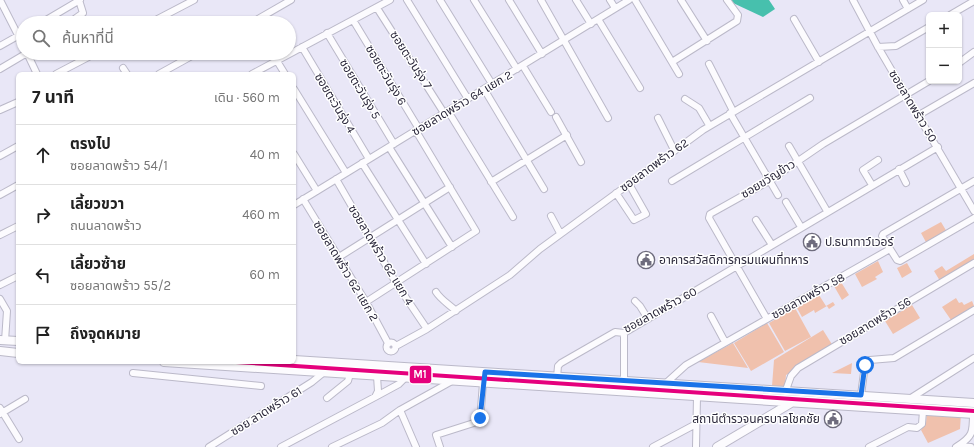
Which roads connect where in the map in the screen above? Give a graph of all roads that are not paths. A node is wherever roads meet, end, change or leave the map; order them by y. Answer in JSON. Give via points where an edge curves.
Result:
{"nodes":[{"id":1,"x":0,"y":0,"type":"edge"},
{"id":2,"x":79,"y":0,"type":"edge"},
{"id":3,"x":194,"y":0,"type":"edge"},
{"id":4,"x":291,"y":0,"type":"edge"},
{"id":5,"x":390,"y":0,"type":"edge"},
{"id":6,"x":407,"y":0,"type":"edge"},
{"id":7,"x":440,"y":0,"type":"edge"},
{"id":8,"x":474,"y":0,"type":"edge"},
{"id":9,"x":509,"y":0,"type":"edge"},
{"id":10,"x":541,"y":0,"type":"edge"},
{"id":11,"x":576,"y":0,"type":"edge"},
{"id":12,"x":610,"y":0,"type":"edge"},
{"id":13,"x":629,"y":0,"type":"edge"},
{"id":14,"x":635,"y":0,"type":"edge"},
{"id":15,"x":682,"y":0,"type":"edge"},
{"id":16,"x":727,"y":0,"type":"edge"},
{"id":17,"x":853,"y":0,"type":"edge"},
{"id":18,"x":903,"y":0,"type":"edge"},
{"id":19,"x":923,"y":0,"type":"edge"},
{"id":20,"x":974,"y":1,"type":"edge"},
{"id":21,"x":377,"y":8,"type":"junction"},
{"id":22,"x":615,"y":8,"type":"junction"},
{"id":23,"x":908,"y":9,"type":"junction"},
{"id":24,"x":955,"y":12,"type":"edge"},
{"id":25,"x":53,"y":16,"type":"edge"},
{"id":26,"x":79,"y":16,"type":"edge"},
{"id":27,"x":164,"y":16,"type":"edge"},
{"id":28,"x":263,"y":16,"type":"edge"},
{"id":29,"x":794,"y":18,"type":"dead end"},
{"id":30,"x":598,"y":19,"type":"junction"},
{"id":31,"x":353,"y":20,"type":"junction"},
{"id":32,"x":591,"y":24,"type":"junction"},
{"id":33,"x":16,"y":27,"type":"edge"},
{"id":34,"x":926,"y":29,"type":"edge"},
{"id":35,"x":871,"y":31,"type":"junction"},
{"id":36,"x":327,"y":33,"type":"junction"},
{"id":37,"x":16,"y":38,"type":"edge"},
{"id":38,"x":565,"y":40,"type":"junction"},
{"id":39,"x":706,"y":41,"type":"junction"},
{"id":40,"x":0,"y":46,"type":"edge"},
{"id":41,"x":302,"y":47,"type":"junction"},
{"id":42,"x":878,"y":47,"type":"junction"},
{"id":43,"x":296,"y":50,"type":"edge"},
{"id":44,"x":974,"y":52,"type":"edge"},
{"id":45,"x":542,"y":54,"type":"junction"},
{"id":46,"x":16,"y":60,"type":"edge"},
{"id":47,"x":30,"y":60,"type":"edge"},
{"id":48,"x":83,"y":60,"type":"edge"},
{"id":49,"x":184,"y":60,"type":"edge"},
{"id":50,"x":277,"y":61,"type":"joint"},
{"id":51,"x":962,"y":61,"type":"edge"},
{"id":52,"x":672,"y":62,"type":"junction"},
{"id":53,"x":819,"y":62,"type":"junction"},
{"id":54,"x":709,"y":64,"type":"dead end"},
{"id":55,"x":523,"y":66,"type":"junction"},
{"id":56,"x":123,"y":68,"type":"dead end"},
{"id":57,"x":0,"y":69,"type":"edge"},
{"id":58,"x":517,"y":69,"type":"junction"},
{"id":59,"x":36,"y":72,"type":"edge"},
{"id":60,"x":60,"y":72,"type":"edge"},
{"id":61,"x":126,"y":72,"type":"edge"},
{"id":62,"x":163,"y":72,"type":"edge"},
{"id":63,"x":256,"y":72,"type":"edge"},
{"id":64,"x":284,"y":72,"type":"edge"},
{"id":65,"x":679,"y":74,"type":"dead end"},
{"id":66,"x":926,"y":83,"type":"edge"},
{"id":67,"x":974,"y":83,"type":"edge"},
{"id":68,"x":492,"y":84,"type":"junction"},
{"id":69,"x":640,"y":88,"type":"dead end"},
{"id":70,"x":484,"y":89,"type":"junction"},
{"id":71,"x":296,"y":92,"type":"edge"},
{"id":72,"x":907,"y":94,"type":"junction"},
{"id":73,"x":810,"y":98,"type":"dead end"},
{"id":74,"x":468,"y":99,"type":"junction"},
{"id":75,"x":685,"y":99,"type":"dead end"},
{"id":76,"x":16,"y":103,"type":"edge"},
{"id":77,"x":0,"y":110,"type":"edge"},
{"id":78,"x":446,"y":112,"type":"junction"},
{"id":79,"x":552,"y":112,"type":"dead end"},
{"id":80,"x":731,"y":112,"type":"junction"},
{"id":81,"x":919,"y":115,"type":"junction"},
{"id":82,"x":556,"y":117,"type":"dead end"},
{"id":83,"x":608,"y":118,"type":"dead end"},
{"id":84,"x":658,"y":118,"type":"dead end"},
{"id":85,"x":709,"y":126,"type":"junction"},
{"id":86,"x":417,"y":130,"type":"junction"},
{"id":87,"x":567,"y":135,"type":"junction"},
{"id":88,"x":744,"y":137,"type":"junction"},
{"id":89,"x":391,"y":146,"type":"junction"},
{"id":90,"x":788,"y":146,"type":"dead end"},
{"id":91,"x":16,"y":147,"type":"edge"},
{"id":92,"x":938,"y":147,"type":"junction"},
{"id":93,"x":674,"y":150,"type":"junction"},
{"id":94,"x":0,"y":156,"type":"edge"},
{"id":95,"x":296,"y":157,"type":"edge"},
{"id":96,"x":369,"y":160,"type":"junction"},
{"id":97,"x":878,"y":160,"type":"dead end"},
{"id":98,"x":526,"y":161,"type":"junction"},
{"id":99,"x":581,"y":162,"type":"dead end"},
{"id":100,"x":797,"y":162,"type":"junction"},
{"id":101,"x":362,"y":163,"type":"junction"},
{"id":102,"x":899,"y":169,"type":"junction"},
{"id":103,"x":346,"y":173,"type":"junction"},
{"id":104,"x":336,"y":179,"type":"junction"},
{"id":105,"x":672,"y":181,"type":"dead end"},
{"id":106,"x":769,"y":181,"type":"junction"},
{"id":107,"x":974,"y":181,"type":"edge"},
{"id":108,"x":491,"y":182,"type":"junction"},
{"id":109,"x":906,"y":183,"type":"dead end"},
{"id":110,"x":629,"y":184,"type":"junction"},
{"id":111,"x":872,"y":185,"type":"junction"},
{"id":112,"x":16,"y":186,"type":"edge"},
{"id":113,"x":450,"y":188,"type":"junction"},
{"id":114,"x":961,"y":188,"type":"junction"},
{"id":115,"x":544,"y":190,"type":"dead end"},
{"id":116,"x":317,"y":191,"type":"junction"},
{"id":117,"x":616,"y":193,"type":"junction"},
{"id":118,"x":0,"y":195,"type":"edge"},
{"id":119,"x":778,"y":195,"type":"dead end"},
{"id":120,"x":303,"y":199,"type":"junction"},
{"id":121,"x":786,"y":202,"type":"dead end"},
{"id":122,"x":296,"y":204,"type":"edge"},
{"id":123,"x":424,"y":204,"type":"junction"},
{"id":124,"x":827,"y":211,"type":"junction"},
{"id":125,"x":974,"y":211,"type":"edge"},
{"id":126,"x":551,"y":216,"type":"dead end"},
{"id":127,"x":513,"y":217,"type":"dead end"},
{"id":128,"x":974,"y":218,"type":"edge"},
{"id":129,"x":398,"y":220,"type":"junction"},
{"id":130,"x":756,"y":220,"type":"dead end"},
{"id":131,"x":16,"y":227,"type":"edge"},
{"id":132,"x":801,"y":227,"type":"junction"},
{"id":133,"x":560,"y":233,"type":"junction"},
{"id":134,"x":0,"y":235,"type":"edge"},
{"id":135,"x":369,"y":238,"type":"junction"},
{"id":136,"x":772,"y":245,"type":"junction"},
{"id":137,"x":452,"y":247,"type":"junction"},
{"id":138,"x":890,"y":249,"type":"junction"},
{"id":139,"x":339,"y":257,"type":"junction"},
{"id":140,"x":974,"y":263,"type":"edge"},
{"id":141,"x":426,"y":264,"type":"junction"},
{"id":142,"x":736,"y":266,"type":"junction"},
{"id":143,"x":16,"y":277,"type":"edge"},
{"id":144,"x":396,"y":283,"type":"junction"},
{"id":145,"x":0,"y":285,"type":"edge"},
{"id":146,"x":436,"y":292,"type":"dead end"},
{"id":147,"x":0,"y":299,"type":"edge"},
{"id":148,"x":635,"y":301,"type":"dead end"},
{"id":149,"x":366,"y":302,"type":"junction"},
{"id":150,"x":974,"y":310,"type":"edge"},
{"id":151,"x":456,"y":311,"type":"junction"},
{"id":152,"x":711,"y":316,"type":"dead end"},
{"id":153,"x":648,"y":319,"type":"junction"},
{"id":154,"x":766,"y":319,"type":"junction"},
{"id":155,"x":427,"y":329,"type":"junction"},
{"id":156,"x":624,"y":333,"type":"junction"},
{"id":157,"x":2,"y":340,"type":"edge"},
{"id":158,"x":16,"y":341,"type":"edge"},
{"id":159,"x":725,"y":342,"type":"junction"},
{"id":160,"x":388,"y":344,"type":"junction"},
{"id":161,"x":396,"y":346,"type":"junction"},
{"id":162,"x":0,"y":351,"type":"edge"},
{"id":163,"x":390,"y":352,"type":"junction"},
{"id":164,"x":16,"y":353,"type":"edge"},
{"id":165,"x":974,"y":358,"type":"edge"},
{"id":166,"x":296,"y":360,"type":"edge"},
{"id":167,"x":200,"y":364,"type":"edge"},
{"id":168,"x":389,"y":366,"type":"junction"},
{"id":169,"x":133,"y":372,"type":"dead end"},
{"id":170,"x":485,"y":372,"type":"junction"},
{"id":171,"x":323,"y":373,"type":"junction"},
{"id":172,"x":350,"y":374,"type":"junction"},
{"id":173,"x":378,"y":376,"type":"junction"},
{"id":174,"x":557,"y":377,"type":"junction"},
{"id":175,"x":405,"y":378,"type":"junction"},
{"id":176,"x":452,"y":381,"type":"junction"},
{"id":177,"x":624,"y":381,"type":"junction"},
{"id":178,"x":483,"y":384,"type":"junction"},
{"id":179,"x":665,"y":384,"type":"junction"},
{"id":180,"x":261,"y":386,"type":"dead end"},
{"id":181,"x":786,"y":390,"type":"junction"},
{"id":182,"x":861,"y":395,"type":"junction"},
{"id":183,"x":375,"y":396,"type":"junction"},
{"id":184,"x":697,"y":397,"type":"junction"},
{"id":185,"x":327,"y":398,"type":"dead end"},
{"id":186,"x":911,"y":398,"type":"junction"},
{"id":187,"x":25,"y":399,"type":"dead end"},
{"id":188,"x":791,"y":403,"type":"junction"},
{"id":189,"x":974,"y":403,"type":"edge"},
{"id":190,"x":400,"y":410,"type":"junction"},
{"id":191,"x":923,"y":411,"type":"junction"},
{"id":192,"x":1,"y":412,"type":"edge"},
{"id":193,"x":974,"y":414,"type":"edge"},
{"id":194,"x":696,"y":424,"type":"junction"},
{"id":195,"x":19,"y":439,"type":"dead end"},
{"id":196,"x":958,"y":446,"type":"edge"},
{"id":197,"x":209,"y":447,"type":"edge"},
{"id":198,"x":281,"y":447,"type":"edge"},
{"id":199,"x":332,"y":447,"type":"edge"},
{"id":200,"x":416,"y":447,"type":"edge"},
{"id":201,"x":440,"y":447,"type":"edge"},
{"id":202,"x":653,"y":447,"type":"edge"},
{"id":203,"x":696,"y":447,"type":"edge"},
{"id":204,"x":717,"y":447,"type":"edge"},
{"id":205,"x":869,"y":447,"type":"edge"},
{"id":206,"x":970,"y":447,"type":"edge"}],
"edges":[{"from":1,"to":33,"type":"street"},
{"from":2,"to":25,"type":"street"},
{"from":2,"to":26,"type":"street","via":[[83,13]]},
{"from":3,"to":27,"type":"street"},
{"from":4,"to":28,"type":"street"},
{"from":5,"to":21,"type":"street"},
{"from":6,"to":74,"type":"street"},
{"from":7,"to":68,"type":"street"},
{"from":8,"to":58,"type":"street"},
{"from":9,"to":45,"type":"street"},
{"from":10,"to":38,"type":"street"},
{"from":11,"to":32,"type":"street"},
{"from":12,"to":22,"type":"street"},
{"from":13,"to":22,"type":"street","name":"ซอยลาดพร้าว 64 แยก 2"},
{"from":14,"to":52,"type":"street"},
{"from":15,"to":39,"type":"street"},
{"from":16,"to":39,"type":"street","via":[[738,16],[738,21]]},
{"from":17,"to":35,"type":"street","name":"ซอยลาดพร้าว 50"},
{"from":18,"to":23,"type":"street"},
{"from":19,"to":23,"type":"street","name":"ซอยลาดพร้าว 62"},
{"from":20,"to":24,"type":"street"},
{"from":21,"to":31,"type":"street"},
{"from":21,"to":78,"type":"street","name":"ซอยตะวันรุ่ง 7"},
{"from":22,"to":30,"type":"street","name":"ซอยลาดพร้าว 64 แยก 2"},
{"from":23,"to":35,"type":"street","name":"ซอยลาดพร้าว 62"},
{"from":29,"to":53,"type":"street"},
{"from":30,"to":32,"type":"street","name":"ซอยลาดพร้าว 64 แยก 2"},
{"from":30,"to":69,"type":"street"},
{"from":31,"to":36,"type":"street"},
{"from":31,"to":86,"type":"street","name":"ซอยตะวันรุ่ง 6"},
{"from":32,"to":38,"type":"street","name":"ซอยลาดพร้าว 64 แยก 2"},
{"from":34,"to":42,"type":"street","via":[[896,46]]},
{"from":35,"to":42,"type":"street","name":"ซอยลาดพร้าว 50"},
{"from":35,"to":53,"type":"street","name":"ซอยลาดพร้าว 62"},
{"from":36,"to":41,"type":"street"},
{"from":36,"to":89,"type":"street","name":"ซอยตะวันรุ่ง 5"},
{"from":37,"to":40,"type":"street"},
{"from":38,"to":45,"type":"street","name":"ซอยลาดพร้าว 64 แยก 2"},
{"from":38,"to":83,"type":"street"},
{"from":39,"to":52,"type":"street"},
{"from":41,"to":43,"type":"street"},
{"from":41,"to":96,"type":"street","name":"ซอยตะวันรุ่ง 4"},
{"from":42,"to":72,"type":"street","name":"ซอยลาดพร้าว 50"},
{"from":44,"to":51,"type":"street"},
{"from":45,"to":55,"type":"street","name":"ซอยลาดพร้าว 64 แยก 2"},
{"from":46,"to":57,"type":"street"},
{"from":47,"to":59,"type":"street"},
{"from":48,"to":60,"type":"street"},
{"from":49,"to":62,"type":"street"},
{"from":50,"to":63,"type":"street"},
{"from":50,"to":64,"type":"street"},
{"from":52,"to":65,"type":"street"},
{"from":53,"to":80,"type":"street","name":"ซอยลาดพร้าว 62"},
{"from":54,"to":80,"type":"street"},
{"from":55,"to":58,"type":"street","name":"ซอยลาดพร้าว 64 แยก 2"},
{"from":55,"to":79,"type":"street"},
{"from":56,"to":61,"type":"street"},
{"from":58,"to":68,"type":"street","name":"ซอยลาดพร้าว 64 แยก 2"},
{"from":66,"to":72,"type":"street","name":"ซอยขวัญข้าว"},
{"from":67,"to":81,"type":"street"},
{"from":68,"to":70,"type":"street","name":"ซอยลาดพร้าว 64 แยก 2"},
{"from":70,"to":74,"type":"street","name":"ซอยลาดพร้าว 64 แยก 2"},
{"from":70,"to":98,"type":"street"},
{"from":71,"to":103,"type":"street"},
{"from":72,"to":81,"type":"street","name":"ซอยลาดพร้าว 50"},
{"from":72,"to":100,"type":"street","name":"ซอยขวัญข้าว"},
{"from":73,"to":88,"type":"street"},
{"from":74,"to":78,"type":"street","name":"ซอยลาดพร้าว 64 แยก 2"},
{"from":75,"to":85,"type":"street","via":[[699,108]]},
{"from":76,"to":77,"type":"street"},
{"from":78,"to":86,"type":"street","name":"ซอยลาดพร้าว 64 แยก 2"},
{"from":78,"to":108,"type":"street","name":"ซอยตะวันรุ่ง 7"},
{"from":80,"to":85,"type":"street","name":"ซอยลาดพร้าว 62"},
{"from":80,"to":88,"type":"street"},
{"from":81,"to":92,"type":"street","name":"ซอยลาดพร้าว 50"},
{"from":82,"to":87,"type":"street"},
{"from":84,"to":93,"type":"street"},
{"from":85,"to":93,"type":"street","name":"ซอยลาดพร้าว 62"},
{"from":86,"to":89,"type":"street","name":"ซอยลาดพร้าว 64 แยก 2"},
{"from":86,"to":113,"type":"street","name":"ซอยตะวันรุ่ง 6"},
{"from":87,"to":98,"type":"street"},
{"from":87,"to":99,"type":"street"},
{"from":88,"to":105,"type":"street"},
{"from":88,"to":106,"type":"street"},
{"from":89,"to":96,"type":"street","name":"ซอยลาดพร้าว 64 แยก 2"},
{"from":89,"to":123,"type":"street","name":"ซอยตะวันรุ่ง 5"},
{"from":90,"to":100,"type":"street"},
{"from":91,"to":94,"type":"street"},
{"from":92,"to":102,"type":"street","name":"ซอยลาดพร้าว 60"},
{"from":92,"to":114,"type":"street","name":"ซอยลาดพร้าว 50"},
{"from":93,"to":110,"type":"street","name":"ซอยลาดพร้าว 62"},
{"from":95,"to":116,"type":"street"},
{"from":96,"to":101,"type":"street","name":"ซอยลาดพร้าว 64 แยก 2"},
{"from":97,"to":111,"type":"street","via":[[863,170]]},
{"from":98,"to":108,"type":"street"},
{"from":98,"to":115,"type":"street"},
{"from":100,"to":106,"type":"street","name":"ซอยขวัญข้าว"},
{"from":100,"to":124,"type":"street"},
{"from":101,"to":103,"type":"street","name":"ซอยลาดพร้าว 64 แยก 2"},
{"from":101,"to":129,"type":"street"},
{"from":102,"to":109,"type":"street"},
{"from":102,"to":111,"type":"street","name":"ซอยลาดพร้าว 60"},
{"from":103,"to":104,"type":"street","name":"ซอยลาดพร้าว 64 แยก 2"},
{"from":104,"to":116,"type":"street","name":"ซอยลาดพร้าว 64 แยก 2"},
{"from":104,"to":135,"type":"street","name":"ซอยลาดพร้าว 62 แยก 4"},
{"from":106,"to":119,"type":"street"},
{"from":106,"to":142,"type":"street","name":"ซอยขวัญข้าว","via":[[709,216]]},
{"from":107,"to":114,"type":"street"},
{"from":108,"to":127,"type":"street","name":"ซอยตะวันรุ่ง 7"},
{"from":110,"to":117,"type":"street","name":"ซอยลาดพร้าว 62"},
{"from":110,"to":117,"type":"street","via":[[646,214],[634,220]]},
{"from":111,"to":124,"type":"street","name":"ซอยลาดพร้าว 60"},
{"from":112,"to":118,"type":"street"},
{"from":113,"to":123,"type":"street"},
{"from":113,"to":137,"type":"street","name":"ซอยตะวันรุ่ง 6","via":[[476,231]]},
{"from":114,"to":125,"type":"street","name":"ซอยลาดพร้าว 50"},
{"from":114,"to":138,"type":"street","via":[[883,234]]},
{"from":116,"to":120,"type":"street","name":"ซอยลาดพร้าว 64 แยก 2"},
{"from":117,"to":133,"type":"street","name":"ซอยลาดพร้าว 62"},
{"from":120,"to":122,"type":"street","name":"ซอยลาดพร้าว 64 แยก 2"},
{"from":120,"to":139,"type":"street","name":"ซอยลาดพร้าว 62 แยก 2"},
{"from":121,"to":132,"type":"street"},
{"from":123,"to":129,"type":"street"},
{"from":123,"to":137,"type":"street","name":"ซอยตะวันรุ่ง 5"},
{"from":124,"to":132,"type":"street","name":"ซอยลาดพร้าว 60"},
{"from":126,"to":133,"type":"street"},
{"from":128,"to":138,"type":"street","via":[[902,260],[897,260]]},
{"from":129,"to":135,"type":"street"},
{"from":129,"to":141,"type":"street"},
{"from":130,"to":136,"type":"street"},
{"from":131,"to":134,"type":"street"},
{"from":132,"to":136,"type":"street","name":"ซอยลาดพร้าว 60"},
{"from":133,"to":151,"type":"street","name":"ซอยลาดพร้าว 62","via":[[510,275]]},
{"from":135,"to":139,"type":"street"},
{"from":135,"to":144,"type":"street","name":"ซอยลาดพร้าว 62 แยก 4"},
{"from":136,"to":142,"type":"street","name":"ซอยลาดพร้าว 60"},
{"from":137,"to":141,"type":"street"},
{"from":138,"to":154,"type":"street","name":"ซอยลาดพร้าว 58"},
{"from":139,"to":149,"type":"street","name":"ซอยลาดพร้าว 62 แยก 2"},
{"from":140,"to":181,"type":"street","name":"ซอยลาดพร้าว 56","via":[[798,368],[791,376]]},
{"from":141,"to":144,"type":"street"},
{"from":142,"to":153,"type":"street","name":"ซอยลาดพร้าว 60"},
{"from":142,"to":154,"type":"street","name":"ซอยขวัญข้าว"},
{"from":143,"to":145,"type":"street"},
{"from":144,"to":149,"type":"street"},
{"from":144,"to":155,"type":"street","name":"ซอยลาดพร้าว 62 แยก 4"},
{"from":146,"to":151,"type":"street","via":[[440,299]]},
{"from":147,"to":157,"type":"street","via":[[6,311]]},
{"from":148,"to":153,"type":"street"},
{"from":149,"to":160,"type":"street","name":"ซอยลาดพร้าว 62 แยก 2"},
{"from":150,"to":182,"type":"street","via":[[894,358],[870,360],[865,365]]},
{"from":151,"to":155,"type":"street","name":"ซอยลาดพร้าว 62"},
{"from":152,"to":159,"type":"street"},
{"from":153,"to":156,"type":"street","name":"ซอยลาดพร้าว 60"},
{"from":154,"to":159,"type":"street","name":"ซอยลาดพร้าว 58"},
{"from":155,"to":161,"type":"street","name":"ซอยลาดพร้าว 62"},
{"from":156,"to":174,"type":"street","name":"ซอยลาดพร้าว 60","via":[[615,332],[560,363]]},
{"from":156,"to":177,"type":"street"},
{"from":157,"to":158,"type":"main road"},
{"from":159,"to":179,"type":"street","name":"ซอยลาดพร้าว 58","via":[[680,368]]},
{"from":160,"to":161,"type":"street","via":[[393,343]]},
{"from":160,"to":163,"type":"street","via":[[386,349]]},
{"from":161,"to":163,"type":"street","name":"ซอยลาดพร้าว 62","via":[[394,351]]},
{"from":162,"to":164,"type":"main road"},
{"from":163,"to":168,"type":"street"},
{"from":165,"to":186,"type":"street"},
{"from":166,"to":168,"type":"main road"},
{"from":167,"to":171,"type":"main road"},
{"from":168,"to":170,"type":"main road"},
{"from":169,"to":180,"type":"street"},
{"from":170,"to":174,"type":"main road"},
{"from":170,"to":178,"type":"main road"},
{"from":171,"to":172,"type":"main road"},
{"from":171,"to":197,"type":"street","name":"ซอย ลาดพร้าว 61"},
{"from":172,"to":173,"type":"main road"},
{"from":172,"to":185,"type":"street","via":[[348,381]]},
{"from":173,"to":175,"type":"main road"},
{"from":173,"to":183,"type":"street","via":[[378,391]]},
{"from":174,"to":177,"type":"main road"},
{"from":175,"to":176,"type":"main road"},
{"from":175,"to":183,"type":"street","via":[[399,384]]},
{"from":176,"to":178,"type":"main road"},
{"from":176,"to":190,"type":"street"},
{"from":177,"to":179,"type":"main road"},
{"from":178,"to":184,"type":"main road"},
{"from":178,"to":201,"type":"street","via":[[480,421],[436,435]]},
{"from":179,"to":181,"type":"main road"},
{"from":181,"to":182,"type":"main road"},
{"from":182,"to":186,"type":"main road"},
{"from":183,"to":198,"type":"street"},
{"from":184,"to":188,"type":"main road"},
{"from":184,"to":194,"type":"street"},
{"from":186,"to":189,"type":"main road"},
{"from":187,"to":192,"type":"street"},
{"from":188,"to":191,"type":"main road"},
{"from":188,"to":204,"type":"main road"},
{"from":190,"to":199,"type":"street","via":[[382,423]]},
{"from":190,"to":200,"type":"street"},
{"from":191,"to":193,"type":"main road"},
{"from":191,"to":205,"type":"street","via":[[922,424],[917,428],[908,427]]},
{"from":192,"to":195,"type":"street"},
{"from":193,"to":196,"type":"street","via":[[971,435]]},
{"from":194,"to":202,"type":"street"},
{"from":194,"to":203,"type":"street"},
{"from":196,"to":206,"type":"street"}]}
